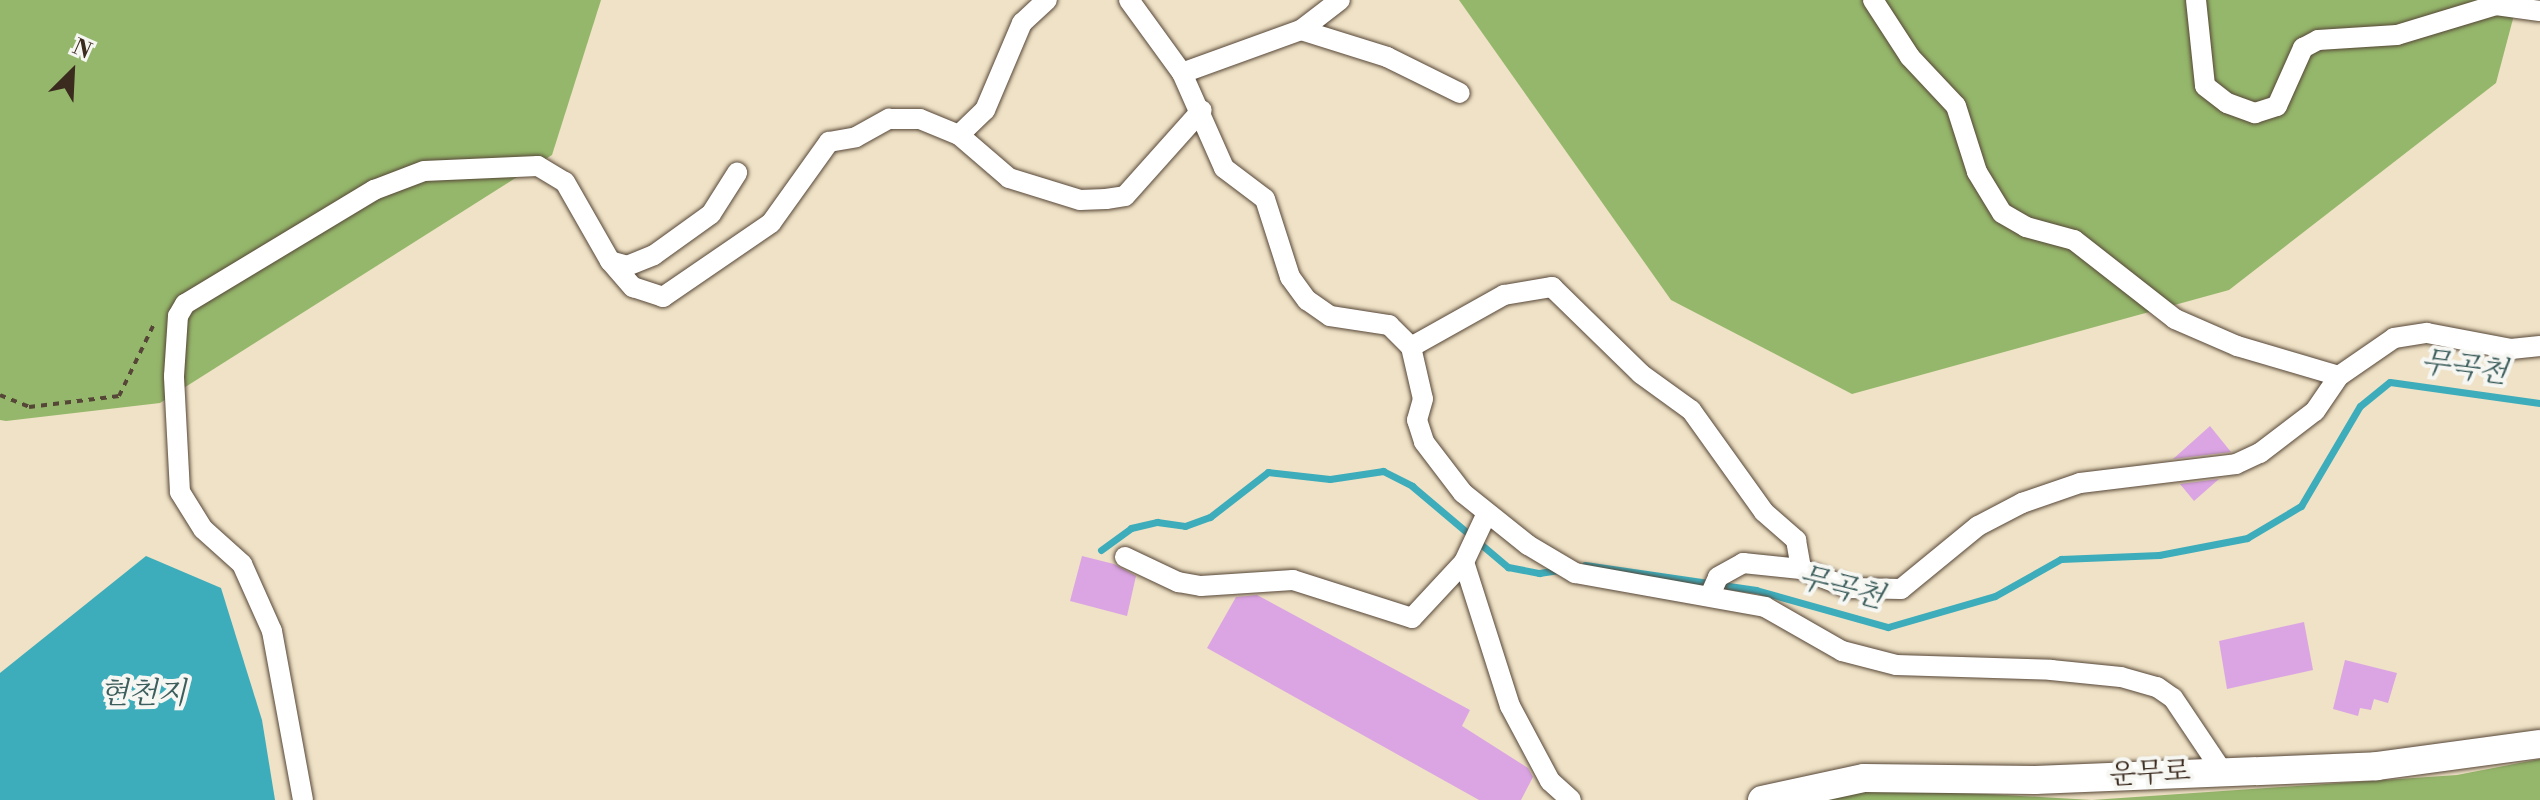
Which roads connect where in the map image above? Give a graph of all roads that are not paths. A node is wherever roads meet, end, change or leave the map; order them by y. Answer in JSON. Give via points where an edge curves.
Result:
{"nodes":[{"id":1,"x":1047,"y":0,"type":"edge"},
{"id":2,"x":1129,"y":0,"type":"edge"},
{"id":3,"x":1340,"y":0,"type":"edge"},
{"id":4,"x":1873,"y":0,"type":"edge"},
{"id":5,"x":2196,"y":0,"type":"edge"},
{"id":6,"x":2540,"y":11,"type":"edge"},
{"id":7,"x":1301,"y":30,"type":"junction"},
{"id":8,"x":1182,"y":73,"type":"junction"},
{"id":9,"x":1460,"y":93,"type":"dead end"},
{"id":10,"x":1202,"y":110,"type":"junction"},
{"id":11,"x":959,"y":135,"type":"junction"},
{"id":12,"x":737,"y":173,"type":"dead end"},
{"id":13,"x":610,"y":261,"type":"junction"},
{"id":14,"x":2540,"y":346,"type":"edge"},
{"id":15,"x":1411,"y":347,"type":"junction"},
{"id":16,"x":2339,"y":376,"type":"junction"},
{"id":17,"x":1486,"y":515,"type":"junction"},
{"id":18,"x":1125,"y":557,"type":"dead end"},
{"id":19,"x":1464,"y":562,"type":"junction"},
{"id":20,"x":1801,"y":569,"type":"junction"},
{"id":21,"x":1714,"y":585,"type":"junction"},
{"id":22,"x":2540,"y":744,"type":"edge"},
{"id":23,"x":2222,"y":771,"type":"junction"},
{"id":24,"x":303,"y":800,"type":"edge"},
{"id":25,"x":1571,"y":800,"type":"edge"},
{"id":26,"x":1762,"y":800,"type":"edge"}],
"edges":[{"from":1,"to":11,"type":"street","via":[[1022,23],[985,110]]},
{"from":2,"to":8,"type":"street"},
{"from":3,"to":7,"type":"street"},
{"from":4,"to":16,"type":"street","via":[[1910,57],[1956,106],[1977,172],[2002,213],[2026,227],[2074,240],[2175,319],[2237,346]]},
{"from":5,"to":6,"type":"street","via":[[2205,86],[2227,103],[2255,113],[2277,106],[2303,48],[2318,40],[2397,35],[2496,5]]},
{"from":7,"to":8,"type":"street"},
{"from":7,"to":9,"type":"street","via":[[1387,57]]},
{"from":8,"to":10,"type":"street"},
{"from":10,"to":11,"type":"street","via":[[1125,196],[1106,199],[1080,200],[1009,178]]},
{"from":10,"to":15,"type":"street","via":[[1224,168],[1265,199],[1290,277],[1307,300],[1330,316],[1389,325]]},
{"from":11,"to":13,"type":"street","via":[[920,119],[889,119],[856,137],[829,142],[771,223],[663,297],[633,287]]},
{"from":12,"to":13,"type":"street","via":[[711,214],[654,255],[627,266]]},
{"from":13,"to":24,"type":"street","via":[[565,182],[538,166],[424,171],[374,190],[185,304],[178,316],[174,376],[180,492],[203,529],[242,564],[272,631]]},
{"from":14,"to":16,"type":"street","via":[[2511,349],[2427,333],[2394,338]]},
{"from":15,"to":17,"type":"street","via":[[1423,399],[1417,420],[1424,442]]},
{"from":15,"to":20,"type":"street","via":[[1504,295],[1552,287],[1641,374],[1691,410],[1764,512],[1796,540]]},
{"from":16,"to":20,"type":"street","via":[[2315,411],[2260,453],[2236,464],[2080,483],[2022,503],[1978,526],[1901,589],[1849,588]]},
{"from":17,"to":19,"type":"street"},
{"from":17,"to":21,"type":"street","via":[[1575,573]]},
{"from":18,"to":19,"type":"street","via":[[1178,582],[1293,580],[1412,618]]},
{"from":19,"to":25,"type":"street","via":[[1510,706],[1550,781]]},
{"from":20,"to":21,"type":"street","via":[[1743,563]]},
{"from":21,"to":23,"type":"street","via":[[1842,651],[1896,665],[2051,670],[2121,677],[2157,687],[2173,698]]},
{"from":22,"to":23,"type":"street","name":"운무로","via":[[2377,766]]},
{"from":23,"to":26,"type":"street","name":"운무로","via":[[2035,780],[1864,778]]}]}
